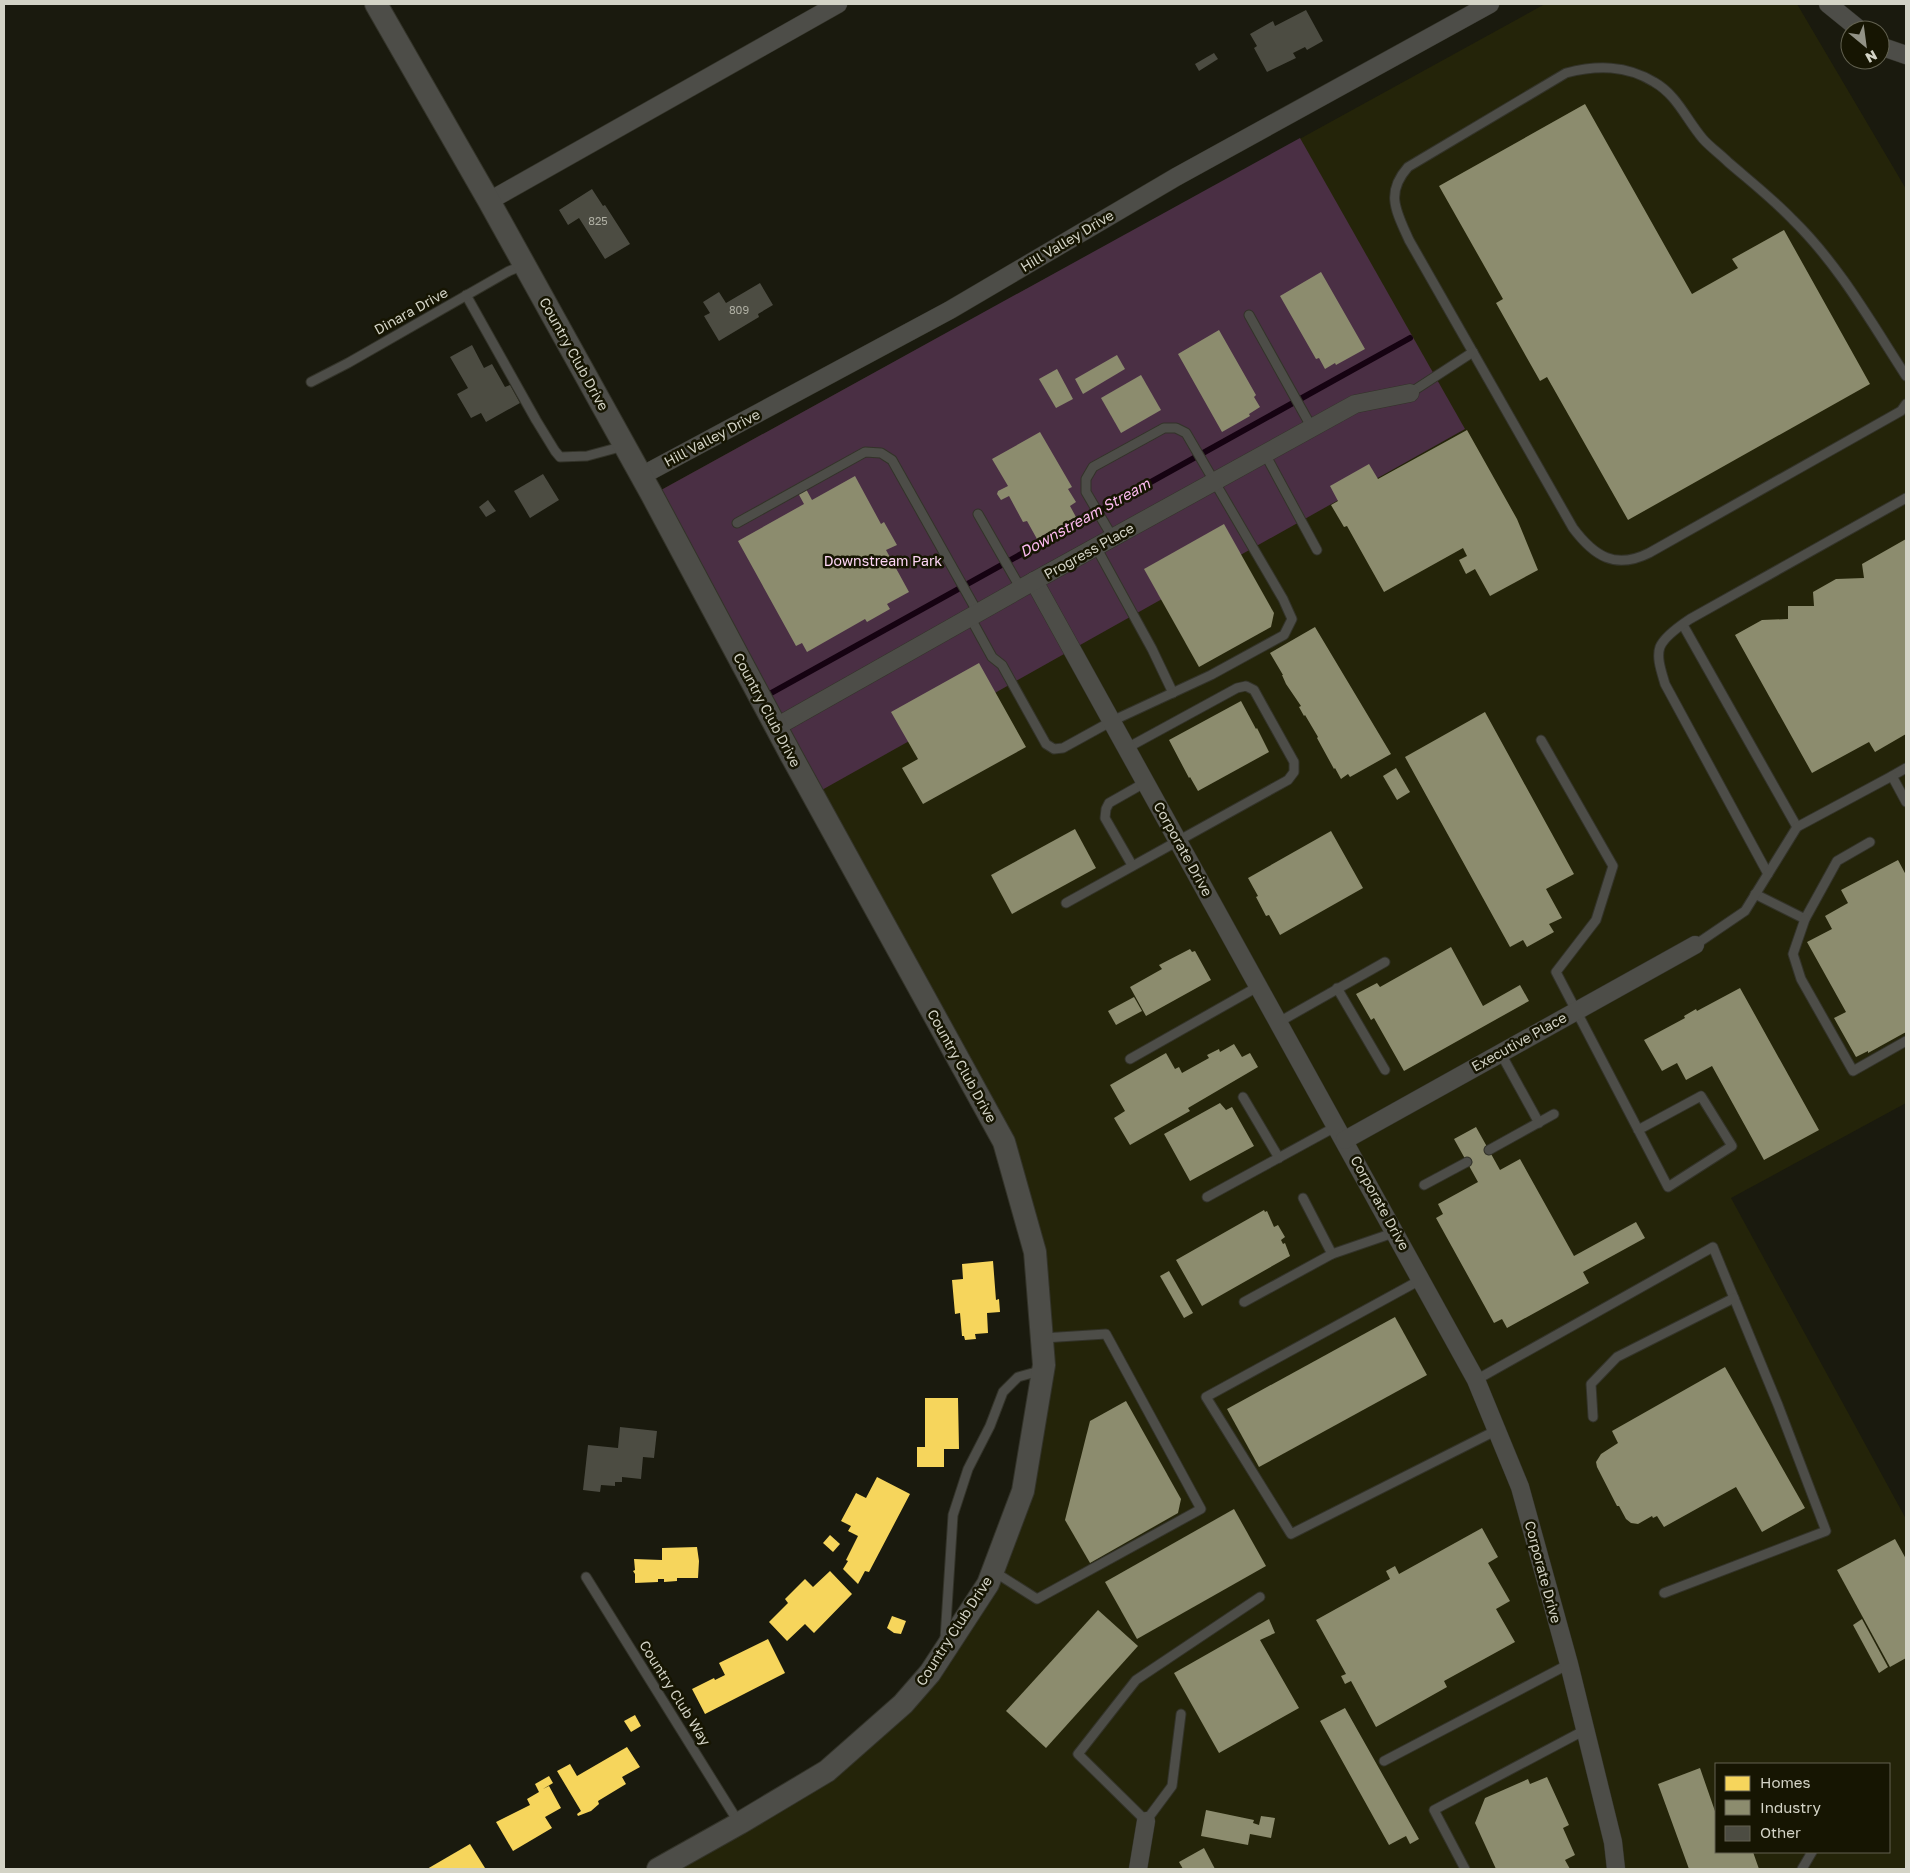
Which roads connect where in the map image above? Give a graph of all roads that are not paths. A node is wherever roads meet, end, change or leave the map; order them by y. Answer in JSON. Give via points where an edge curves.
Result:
{"nodes":[{"id":1,"x":376,"y":4,"type":"edge"},
{"id":2,"x":838,"y":4,"type":"edge"},
{"id":3,"x":1490,"y":4,"type":"edge"},
{"id":4,"x":1828,"y":4,"type":"edge"},
{"id":5,"x":1848,"y":20,"type":"edge"},
{"id":6,"x":1890,"y":49,"type":"edge"},
{"id":7,"x":1906,"y":55,"type":"edge"},
{"id":8,"x":489,"y":201,"type":"junction"},
{"id":9,"x":524,"y":265,"type":"junction"},
{"id":10,"x":466,"y":295,"type":"junction"},
{"id":11,"x":1250,"y":315,"type":"dead end"},
{"id":12,"x":1473,"y":352,"type":"junction"},
{"id":13,"x":1906,"y":376,"type":"edge"},
{"id":14,"x":311,"y":382,"type":"dead end"},
{"id":15,"x":1410,"y":393,"type":"joint"},
{"id":16,"x":1906,"y":404,"type":"edge"},
{"id":17,"x":1312,"y":428,"type":"junction"},
{"id":18,"x":625,"y":446,"type":"junction"},
{"id":19,"x":1265,"y":454,"type":"junction"},
{"id":20,"x":641,"y":476,"type":"junction"},
{"id":21,"x":1214,"y":482,"type":"junction"},
{"id":22,"x":1906,"y":498,"type":"edge"},
{"id":23,"x":978,"y":514,"type":"dead end"},
{"id":24,"x":737,"y":523,"type":"dead end"},
{"id":25,"x":1113,"y":538,"type":"junction"},
{"id":26,"x":1096,"y":547,"type":"junction"},
{"id":27,"x":1317,"y":550,"type":"dead end"},
{"id":28,"x":1028,"y":585,"type":"junction"},
{"id":29,"x":974,"y":615,"type":"junction"},
{"id":30,"x":1683,"y":624,"type":"junction"},
{"id":31,"x":1174,"y":693,"type":"junction"},
{"id":32,"x":1112,"y":721,"type":"junction"},
{"id":33,"x":776,"y":727,"type":"junction"},
{"id":34,"x":1542,"y":740,"type":"dead end"},
{"id":35,"x":1127,"y":748,"type":"junction"},
{"id":36,"x":1906,"y":768,"type":"edge"},
{"id":37,"x":1892,"y":776,"type":"junction"},
{"id":38,"x":1146,"y":782,"type":"junction"},
{"id":39,"x":1906,"y":802,"type":"edge"},
{"id":40,"x":1797,"y":826,"type":"junction"},
{"id":41,"x":1178,"y":840,"type":"junction"},
{"id":42,"x":1870,"y":842,"type":"dead end"},
{"id":43,"x":1132,"y":865,"type":"junction"},
{"id":44,"x":1768,"y":874,"type":"junction"},
{"id":45,"x":1755,"y":894,"type":"junction"},
{"id":46,"x":1066,"y":903,"type":"dead end"},
{"id":47,"x":1804,"y":919,"type":"junction"},
{"id":48,"x":1694,"y":945,"type":"joint"},
{"id":49,"x":1384,"y":962,"type":"dead end"},
{"id":50,"x":1259,"y":986,"type":"junction"},
{"id":51,"x":1337,"y":988,"type":"junction"},
{"id":52,"x":1575,"y":1011,"type":"junction"},
{"id":53,"x":1279,"y":1022,"type":"junction"},
{"id":54,"x":1906,"y":1042,"type":"edge"},
{"id":55,"x":1500,"y":1052,"type":"junction"},
{"id":56,"x":1130,"y":1059,"type":"dead end"},
{"id":57,"x":1385,"y":1070,"type":"dead end"},
{"id":58,"x":1243,"y":1097,"type":"dead end"},
{"id":59,"x":1554,"y":1114,"type":"dead end"},
{"id":60,"x":1539,"y":1123,"type":"junction"},
{"id":61,"x":1638,"y":1130,"type":"junction"},
{"id":62,"x":1341,"y":1133,"type":"junction"},
{"id":63,"x":1489,"y":1150,"type":"dead end"},
{"id":64,"x":1279,"y":1158,"type":"junction"},
{"id":65,"x":1467,"y":1162,"type":"dead end"},
{"id":66,"x":1424,"y":1186,"type":"dead end"},
{"id":67,"x":1207,"y":1197,"type":"dead end"},
{"id":68,"x":1303,"y":1198,"type":"dead end"},
{"id":69,"x":1396,"y":1232,"type":"junction"},
{"id":70,"x":1332,"y":1254,"type":"junction"},
{"id":71,"x":1422,"y":1279,"type":"junction"},
{"id":72,"x":1734,"y":1298,"type":"junction"},
{"id":73,"x":1244,"y":1302,"type":"dead end"},
{"id":74,"x":1043,"y":1338,"type":"junction"},
{"id":75,"x":1043,"y":1370,"type":"junction"},
{"id":76,"x":1476,"y":1380,"type":"junction"},
{"id":77,"x":1593,"y":1417,"type":"dead end"},
{"id":78,"x":1497,"y":1430,"type":"junction"},
{"id":79,"x":993,"y":1571,"type":"junction"},
{"id":80,"x":586,"y":1577,"type":"dead end"},
{"id":81,"x":1664,"y":1593,"type":"dead end"},
{"id":82,"x":1260,"y":1597,"type":"dead end"},
{"id":83,"x":945,"y":1649,"type":"junction"},
{"id":84,"x":1569,"y":1664,"type":"junction"},
{"id":85,"x":1181,"y":1714,"type":"dead end"},
{"id":86,"x":1585,"y":1730,"type":"junction"},
{"id":87,"x":1384,"y":1761,"type":"dead end"},
{"id":88,"x":1146,"y":1821,"type":"junction"},
{"id":89,"x":740,"y":1824,"type":"junction"},
{"id":90,"x":1811,"y":1853,"type":"edge"},
{"id":91,"x":658,"y":1869,"type":"edge"},
{"id":92,"x":1138,"y":1869,"type":"edge"},
{"id":93,"x":1465,"y":1869,"type":"edge"},
{"id":94,"x":1616,"y":1869,"type":"edge"},
{"id":95,"x":1802,"y":1869,"type":"edge"}],
"edges":[{"from":1,"to":8,"type":"street","name":"Country Club Drive"},
{"from":2,"to":8,"type":"street"},
{"from":3,"to":20,"type":"street","name":"Hill Valley Drive","via":[[1176,177],[950,310]]},
{"from":4,"to":5,"type":"street"},
{"from":6,"to":7,"type":"street"},
{"from":8,"to":9,"type":"street","name":"Country Club Drive"},
{"from":9,"to":10,"type":"lane","name":"Dinara Drive"},
{"from":9,"to":18,"type":"street","name":"Country Club Drive"},
{"from":10,"to":14,"type":"lane","name":"Dinara Drive"},
{"from":10,"to":18,"type":"lane","via":[[560,457],[587,456]]},
{"from":11,"to":17,"type":"lane"},
{"from":12,"to":13,"type":"lane","via":[[1400,222],[1394,201],[1399,177],[1408,167],[1566,73],[1607,67],[1629,70],[1654,82],[1674,97],[1703,139],[1793,220],[1840,275]]},
{"from":12,"to":15,"type":"lane"},
{"from":12,"to":16,"type":"lane","via":[[1573,528],[1594,552],[1619,560],[1649,553],[1901,411]]},
{"from":15,"to":17,"type":"street","name":"Progress Place","via":[[1355,404]]},
{"from":17,"to":19,"type":"street","name":"Progress Place"},
{"from":18,"to":20,"type":"street","name":"Country Club Drive"},
{"from":19,"to":21,"type":"street","name":"Progress Place"},
{"from":19,"to":27,"type":"lane"},
{"from":20,"to":33,"type":"street","name":"Country Club Drive"},
{"from":21,"to":25,"type":"street","name":"Progress Place"},
{"from":21,"to":25,"type":"lane","via":[[1186,433],[1176,428],[1164,428],[1093,467],[1086,479],[1086,492]]},
{"from":21,"to":31,"type":"lane","via":[[1292,619],[1284,635]]},
{"from":22,"to":30,"type":"lane"},
{"from":23,"to":28,"type":"lane"},
{"from":24,"to":29,"type":"lane","via":[[865,452],[881,452],[892,460]]},
{"from":25,"to":26,"type":"street","name":"Progress Place"},
{"from":26,"to":28,"type":"street","name":"Progress Place"},
{"from":26,"to":31,"type":"lane"},
{"from":28,"to":29,"type":"street","name":"Progress Place"},
{"from":28,"to":32,"type":"street","name":"Corporate Drive"},
{"from":29,"to":32,"type":"lane","via":[[992,657],[1002,665],[1046,744],[1054,749],[1063,748]]},
{"from":29,"to":33,"type":"street","name":"Progress Place"},
{"from":30,"to":40,"type":"lane"},
{"from":30,"to":44,"type":"lane","via":[[1660,648],[1660,668],[1665,684]]},
{"from":31,"to":32,"type":"lane"},
{"from":32,"to":35,"type":"street","name":"Corporate Drive"},
{"from":33,"to":74,"type":"street","name":"Country Club Drive","via":[[1004,1142],[1035,1252]]},
{"from":34,"to":52,"type":"lane","via":[[1613,866],[1596,920],[1556,972]]},
{"from":35,"to":38,"type":"street","name":"Corporate Drive"},
{"from":35,"to":41,"type":"lane","via":[[1246,686],[1254,690],[1294,762],[1294,772],[1288,780]]},
{"from":36,"to":37,"type":"lane"},
{"from":37,"to":39,"type":"lane"},
{"from":37,"to":40,"type":"lane"},
{"from":38,"to":41,"type":"street","name":"Corporate Drive"},
{"from":38,"to":43,"type":"lane","via":[[1109,803],[1106,809],[1105,818]]},
{"from":40,"to":44,"type":"lane"},
{"from":41,"to":43,"type":"lane"},
{"from":41,"to":50,"type":"street","name":"Corporate Drive"},
{"from":42,"to":47,"type":"lane","via":[[1837,862]]},
{"from":43,"to":46,"type":"lane"},
{"from":44,"to":45,"type":"lane"},
{"from":45,"to":47,"type":"lane"},
{"from":45,"to":48,"type":"lane","via":[[1745,911]]},
{"from":47,"to":54,"type":"lane","via":[[1793,954],[1820,1015],[1852,1071]]},
{"from":48,"to":52,"type":"street","name":"Executive Place"},
{"from":49,"to":51,"type":"lane"},
{"from":50,"to":53,"type":"street","name":"Corporate Drive"},
{"from":50,"to":56,"type":"lane"},
{"from":51,"to":53,"type":"lane"},
{"from":51,"to":57,"type":"lane"},
{"from":52,"to":55,"type":"street","name":"Executive Place"},
{"from":52,"to":61,"type":"lane"},
{"from":53,"to":62,"type":"street","name":"Corporate Drive"},
{"from":55,"to":60,"type":"lane"},
{"from":55,"to":62,"type":"street","name":"Executive Place"},
{"from":58,"to":64,"type":"lane"},
{"from":59,"to":60,"type":"lane"},
{"from":60,"to":63,"type":"lane"},
{"from":61,"to":61,"type":"lane","via":[[1668,1187],[1732,1146],[1701,1096]]},
{"from":62,"to":64,"type":"lane"},
{"from":62,"to":69,"type":"street","name":"Corporate Drive"},
{"from":64,"to":67,"type":"lane"},
{"from":65,"to":66,"type":"lane"},
{"from":68,"to":70,"type":"lane"},
{"from":69,"to":70,"type":"lane"},
{"from":69,"to":71,"type":"street","name":"Corporate Drive"},
{"from":70,"to":73,"type":"lane"},
{"from":71,"to":76,"type":"street","name":"Corporate Drive"},
{"from":71,"to":78,"type":"lane","via":[[1206,1397],[1291,1534]]},
{"from":72,"to":76,"type":"lane","via":[[1713,1247]]},
{"from":72,"to":77,"type":"lane","via":[[1617,1357],[1591,1384]]},
{"from":72,"to":81,"type":"lane","via":[[1826,1531]]},
{"from":74,"to":75,"type":"street","name":"Country Club Drive"},
{"from":74,"to":79,"type":"lane","via":[[1106,1334],[1201,1509],[1037,1599]]},
{"from":75,"to":79,"type":"street","name":"Country Club Drive","via":[[1024,1490]]},
{"from":75,"to":83,"type":"lane","via":[[1018,1377],[1003,1392],[968,1469],[953,1515]]},
{"from":76,"to":78,"type":"street","name":"Corporate Drive"},
{"from":78,"to":84,"type":"street","name":"Corporate Drive","via":[[1520,1487]]},
{"from":79,"to":83,"type":"street","name":"Country Club Drive","via":[[988,1584]]},
{"from":80,"to":89,"type":"lane","name":"Country Club Way"},
{"from":82,"to":88,"type":"lane","via":[[1136,1680],[1078,1754]]},
{"from":83,"to":89,"type":"street","name":"Country Club Drive","via":[[930,1673],[903,1704],[827,1771]]},
{"from":84,"to":86,"type":"street","name":"Corporate Drive"},
{"from":84,"to":87,"type":"lane"},
{"from":85,"to":88,"type":"lane","via":[[1172,1786]]},
{"from":86,"to":93,"type":"lane","via":[[1434,1810]]},
{"from":86,"to":94,"type":"street","name":"Corporate Drive","via":[[1613,1842]]},
{"from":88,"to":92,"type":"street"},
{"from":89,"to":91,"type":"street","name":"Country Club Drive"},
{"from":90,"to":95,"type":"lane"}]}
